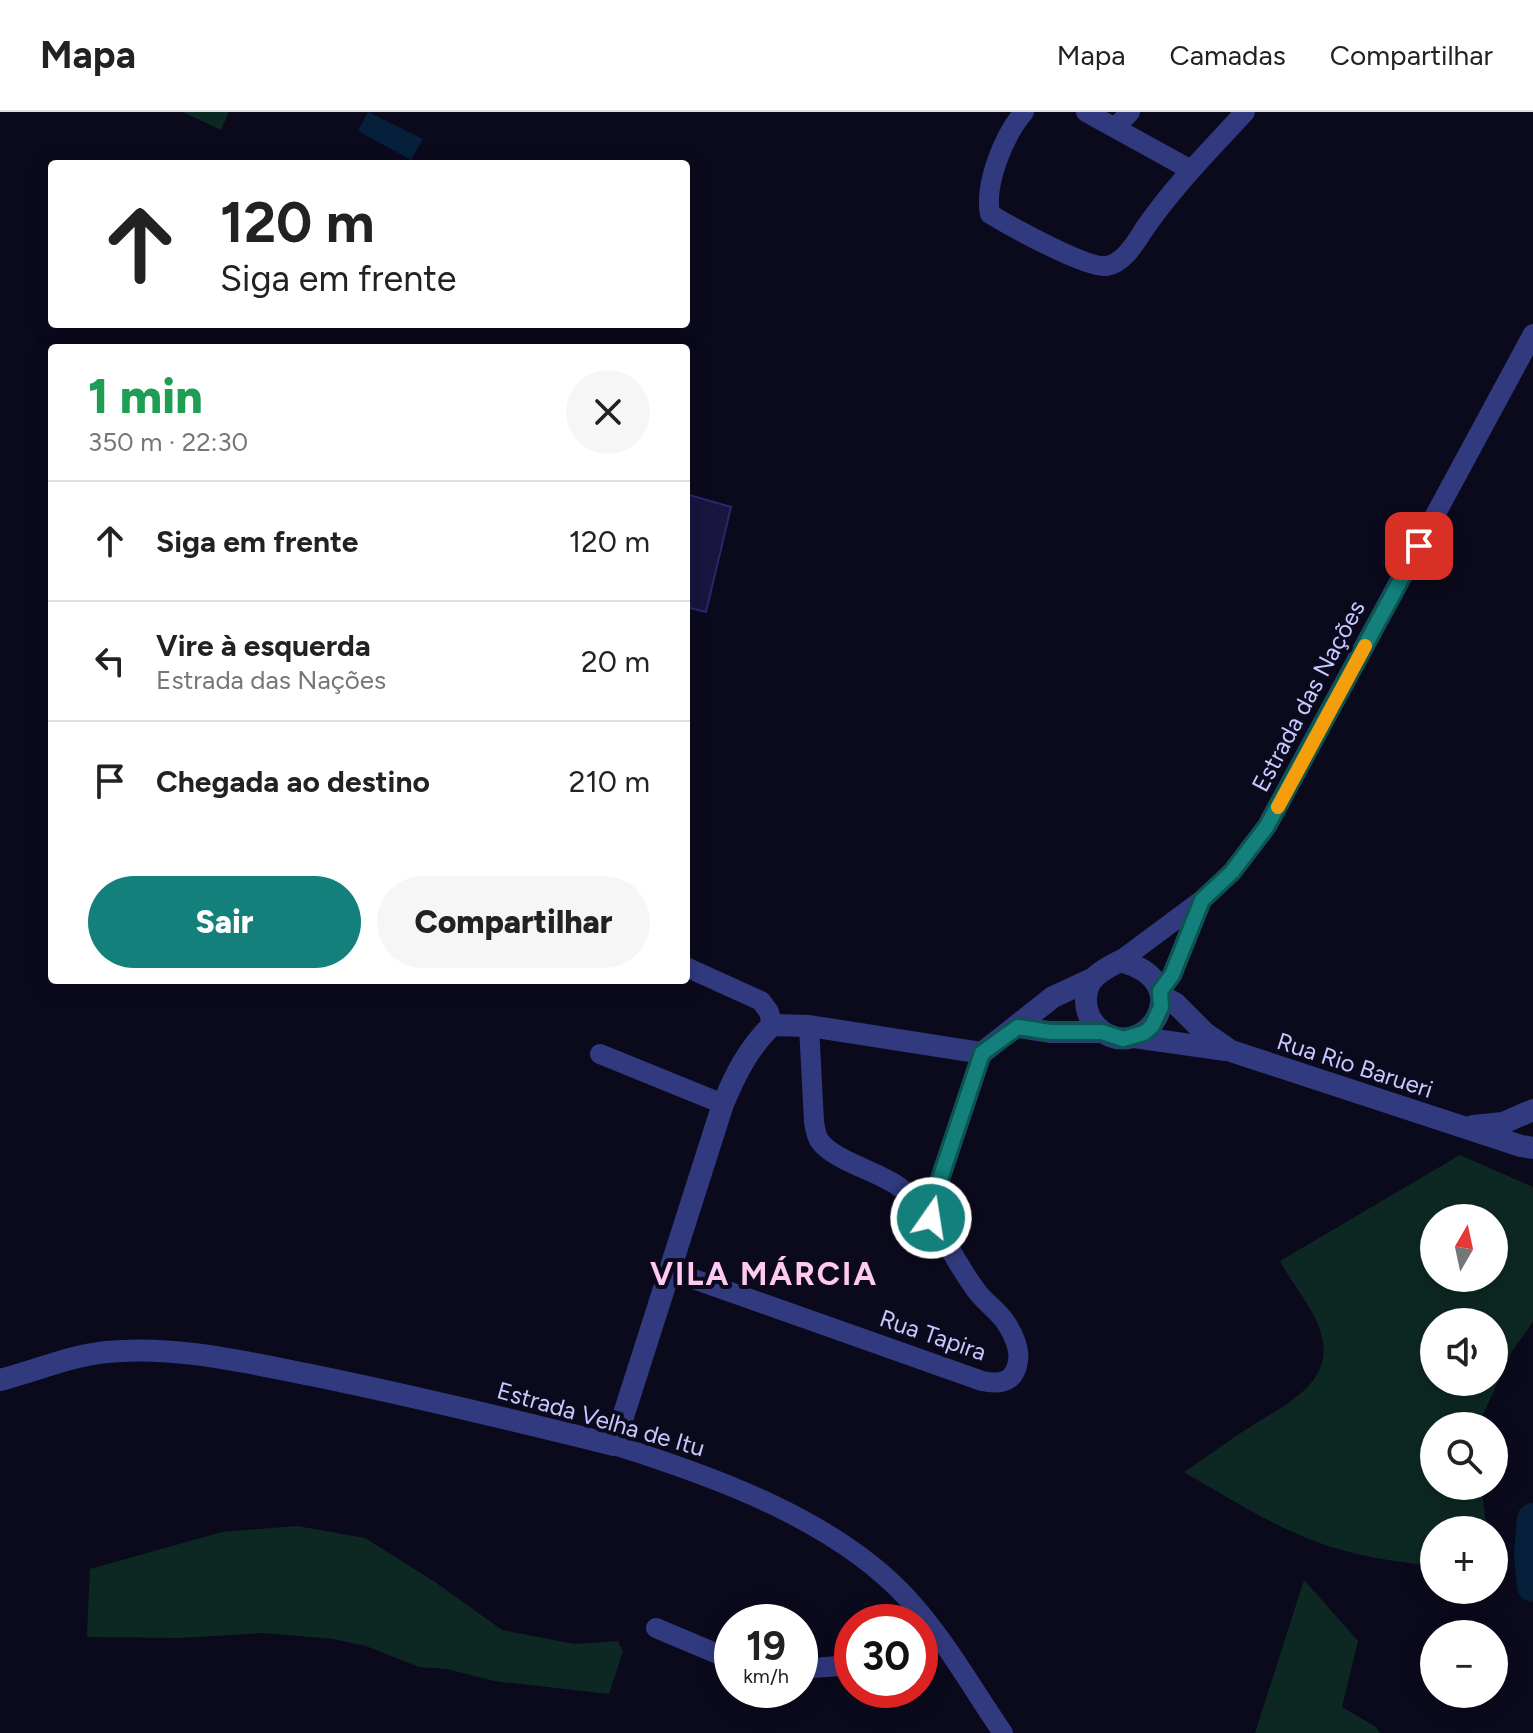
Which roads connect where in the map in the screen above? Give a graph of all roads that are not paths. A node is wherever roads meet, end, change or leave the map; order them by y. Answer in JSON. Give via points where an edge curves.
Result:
{"nodes":[{"id":1,"x":1024,"y":112,"type":"edge"},
{"id":2,"x":1086,"y":112,"type":"edge"},
{"id":3,"x":1245,"y":112,"type":"edge"},
{"id":4,"x":1123,"y":120,"type":"edge"},
{"id":5,"x":1191,"y":170,"type":"junction"},
{"id":6,"x":1533,"y":334,"type":"edge"},
{"id":7,"x":1202,"y":900,"type":"junction"},
{"id":8,"x":1120,"y":961,"type":"junction"},
{"id":9,"x":690,"y":969,"type":"edge"},
{"id":10,"x":1092,"y":979,"type":"junction"},
{"id":11,"x":1161,"y":994,"type":"junction"},
{"id":12,"x":772,"y":1025,"type":"junction"},
{"id":13,"x":809,"y":1026,"type":"junction"},
{"id":14,"x":1018,"y":1027,"type":"junction"},
{"id":15,"x":1102,"y":1032,"type":"junction"},
{"id":16,"x":1134,"y":1037,"type":"junction"},
{"id":17,"x":1231,"y":1051,"type":"junction"},
{"id":18,"x":982,"y":1053,"type":"junction"},
{"id":19,"x":600,"y":1054,"type":"dead end"},
{"id":20,"x":723,"y":1104,"type":"junction"},
{"id":21,"x":1533,"y":1110,"type":"edge"},
{"id":22,"x":1464,"y":1127,"type":"junction"},
{"id":23,"x":1533,"y":1148,"type":"edge"},
{"id":24,"x":931,"y":1218,"type":"junction"},
{"id":25,"x":671,"y":1271,"type":"junction"},
{"id":26,"x":0,"y":1380,"type":"edge"},
{"id":27,"x":614,"y":1445,"type":"junction"},
{"id":28,"x":910,"y":1604,"type":"edge"},
{"id":29,"x":656,"y":1628,"type":"dead end"},
{"id":30,"x":714,"y":1652,"type":"edge"},
{"id":31,"x":938,"y":1654,"type":"edge"},
{"id":32,"x":1003,"y":1733,"type":"edge"}],
"edges":[{"from":1,"to":5,"type":"street","via":[[1004,141],[989,190],[990,214],[1094,265],[1116,263],[1129,251]]},
{"from":2,"to":4,"type":"street"},
{"from":3,"to":5,"type":"street"},
{"from":4,"to":5,"type":"street"},
{"from":6,"to":7,"type":"street","name":"Estrada das Nações","via":[[1267,826],[1232,872]]},
{"from":7,"to":8,"type":"street","name":"Estrada das Nações"},
{"from":7,"to":11,"type":"street","name":"Estrada das Nações"},
{"from":8,"to":10,"type":"street"},
{"from":8,"to":11,"type":"street","via":[[1147,971]]},
{"from":9,"to":12,"type":"street","via":[[761,1001]]},
{"from":10,"to":14,"type":"street","via":[[1053,997]]},
{"from":10,"to":15,"type":"street","via":[[1085,1002]]},
{"from":11,"to":16,"type":"street","via":[[1158,1017]]},
{"from":11,"to":17,"type":"street","name":"Rua Rio Barueri"},
{"from":12,"to":13,"type":"street"},
{"from":12,"to":20,"type":"street","via":[[739,1066]]},
{"from":13,"to":18,"type":"street"},
{"from":13,"to":24,"type":"street","via":[[817,1138],[838,1155],[899,1186]]},
{"from":14,"to":15,"type":"street"},
{"from":14,"to":18,"type":"street"},
{"from":15,"to":16,"type":"street"},
{"from":16,"to":17,"type":"street","name":"Rua Rio Barueri"},
{"from":17,"to":22,"type":"street","name":"Rua Rio Barueri"},
{"from":18,"to":24,"type":"street"},
{"from":19,"to":20,"type":"street"},
{"from":20,"to":25,"type":"street"},
{"from":21,"to":22,"type":"street","via":[[1503,1123]]},
{"from":22,"to":23,"type":"street","name":"Rua Rio Barueri"},
{"from":24,"to":25,"type":"street","name":"Rua Tapira","via":[[978,1293],[1007,1323],[1018,1347],[1015,1371],[1007,1382],[997,1384]]},
{"from":25,"to":27,"type":"street"},
{"from":26,"to":27,"type":"street","name":"Estrada Velha de Itu","via":[[106,1352],[230,1359]]},
{"from":27,"to":28,"type":"street","name":"Estrada Velha de Itu","via":[[766,1502],[857,1554]]},
{"from":29,"to":30,"type":"street"},
{"from":31,"to":32,"type":"street","name":"Estrada Velha de Itu"}]}
